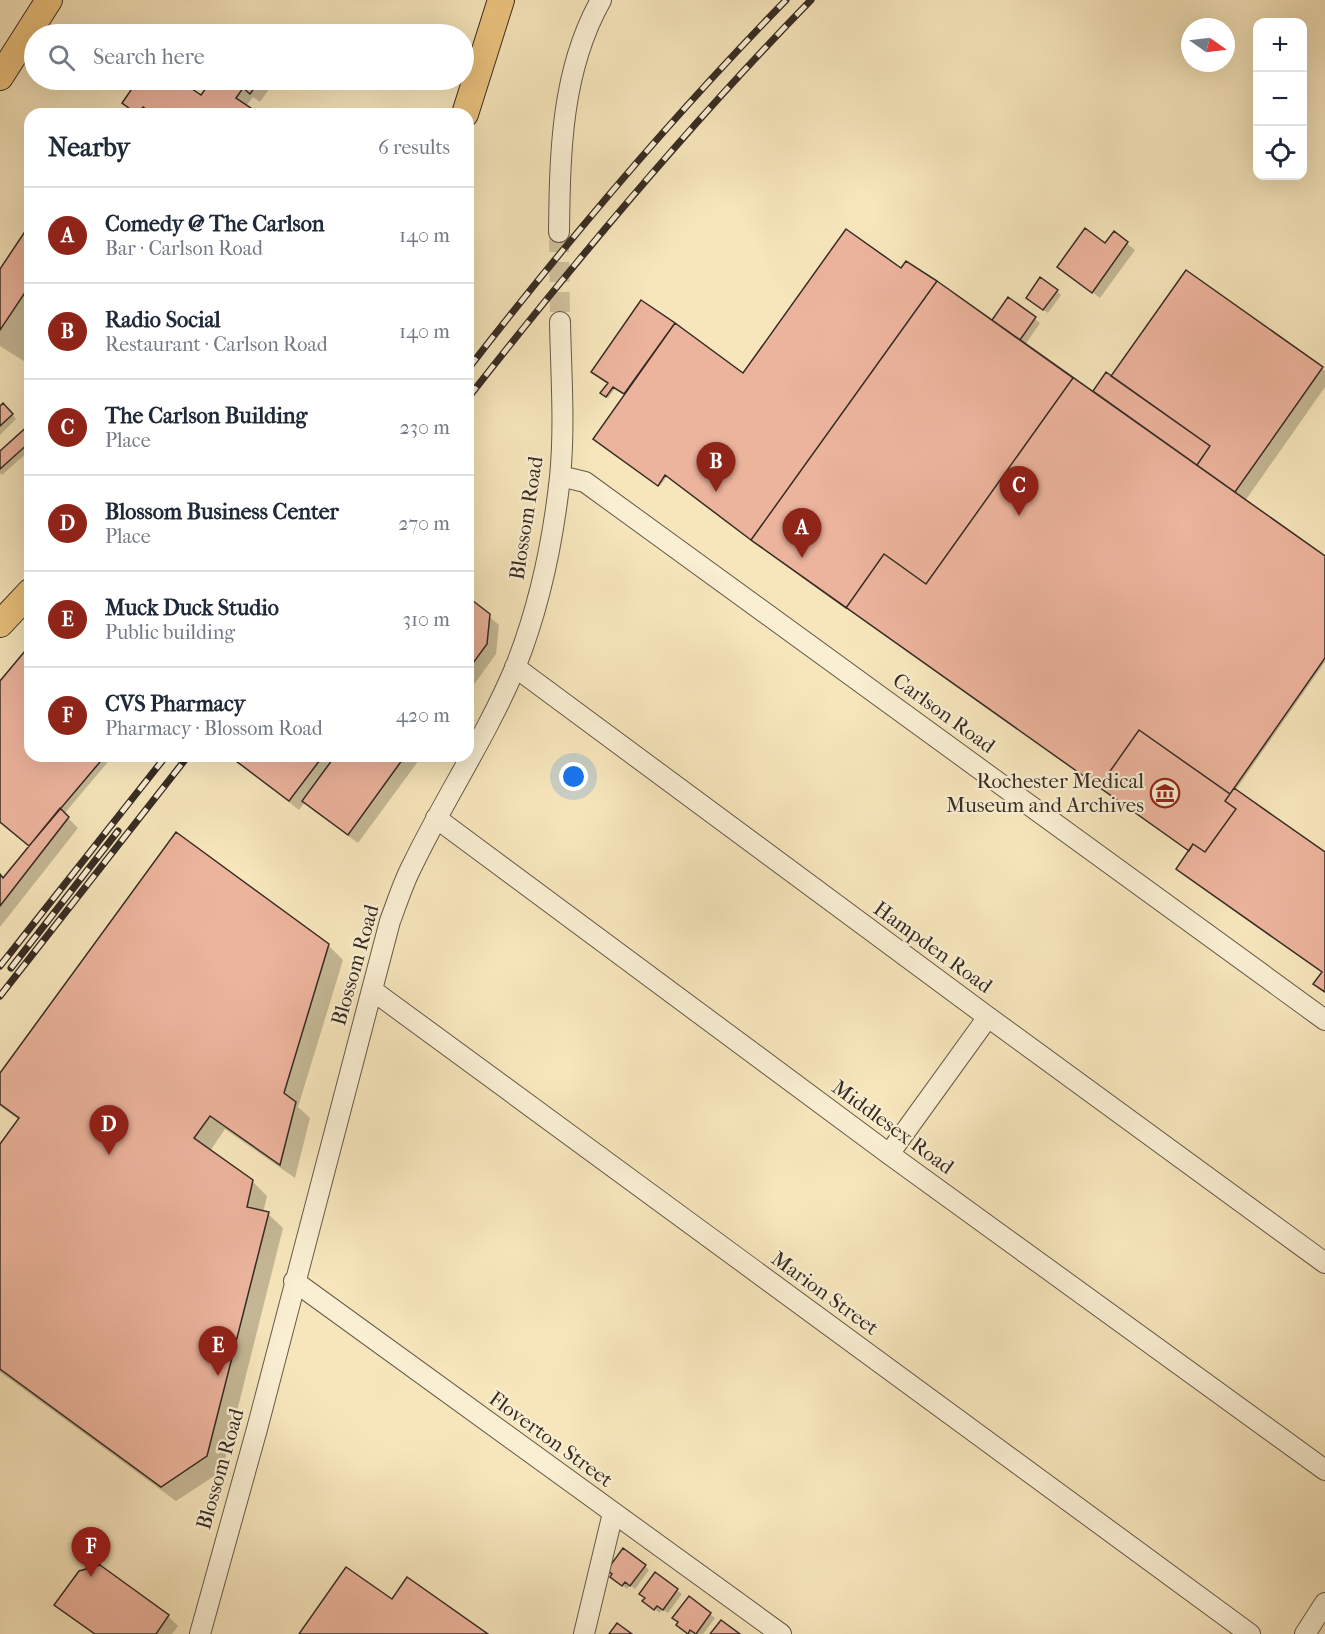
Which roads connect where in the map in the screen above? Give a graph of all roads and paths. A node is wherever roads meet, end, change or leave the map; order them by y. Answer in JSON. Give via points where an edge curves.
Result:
{"nodes":[{"id":1,"x":49,"y":0,"type":"edge"},
{"id":2,"x":501,"y":0,"type":"edge"},
{"id":3,"x":601,"y":0,"type":"edge"},
{"id":4,"x":34,"y":24,"type":"edge"},
{"id":5,"x":24,"y":39,"type":"edge"},
{"id":6,"x":0,"y":77,"type":"edge"},
{"id":7,"x":474,"y":86,"type":"edge"},
{"id":8,"x":473,"y":90,"type":"edge"},
{"id":9,"x":467,"y":108,"type":"edge"},
{"id":10,"x":558,"y":232,"type":"tunnel mouth"},
{"id":11,"x":561,"y":322,"type":"tunnel mouth"},
{"id":12,"x":560,"y":476,"type":"junction"},
{"id":13,"x":24,"y":598,"type":"edge"},
{"id":14,"x":0,"y":624,"type":"edge"},
{"id":15,"x":515,"y":667,"type":"junction"},
{"id":16,"x":474,"y":751,"type":"edge"},
{"id":17,"x":468,"y":762,"type":"edge"},
{"id":18,"x":436,"y":818,"type":"junction"},
{"id":19,"x":372,"y":990,"type":"junction"},
{"id":20,"x":988,"y":1017,"type":"junction"},
{"id":21,"x":1325,"y":1020,"type":"edge"},
{"id":22,"x":889,"y":1154,"type":"junction"},
{"id":23,"x":1325,"y":1263,"type":"edge"},
{"id":24,"x":294,"y":1281,"type":"junction"},
{"id":25,"x":1325,"y":1470,"type":"edge"},
{"id":26,"x":613,"y":1513,"type":"junction"},
{"id":27,"x":1325,"y":1603,"type":"edge"},
{"id":28,"x":200,"y":1634,"type":"edge"},
{"id":29,"x":584,"y":1634,"type":"edge"},
{"id":30,"x":781,"y":1634,"type":"edge"},
{"id":31,"x":1250,"y":1634,"type":"edge"},
{"id":32,"x":1305,"y":1634,"type":"edge"}],
"edges":[{"from":1,"to":4,"type":"main road"},
{"from":2,"to":7,"type":"main road"},
{"from":3,"to":10,"type":"street","via":[[580,49],[562,126]]},
{"from":5,"to":6,"type":"main road"},
{"from":8,"to":9,"type":"main road"},
{"from":11,"to":12,"type":"street","name":"Blossom Road"},
{"from":12,"to":15,"type":"street","name":"Blossom Road","via":[[544,575]]},
{"from":12,"to":21,"type":"street","name":"Carlson Road","via":[[585,482]]},
{"from":13,"to":14,"type":"main road"},
{"from":15,"to":16,"type":"street","name":"Blossom Road"},
{"from":15,"to":20,"type":"street","name":"Hampden Road"},
{"from":17,"to":18,"type":"street","name":"Blossom Road"},
{"from":18,"to":19,"type":"street","name":"Blossom Road","via":[[394,910]]},
{"from":18,"to":22,"type":"street","name":"Middlesex Road"},
{"from":19,"to":24,"type":"street","name":"Blossom Road"},
{"from":19,"to":31,"type":"street","name":"Marion Street"},
{"from":20,"to":22,"type":"street"},
{"from":20,"to":23,"type":"street","name":"Hampden Road"},
{"from":22,"to":25,"type":"street","name":"Middlesex Road"},
{"from":24,"to":26,"type":"street","name":"Floverton Street"},
{"from":24,"to":28,"type":"street","name":"Blossom Road"},
{"from":26,"to":29,"type":"street"},
{"from":26,"to":30,"type":"street","name":"Floverton Street"},
{"from":27,"to":32,"type":"street"}]}
